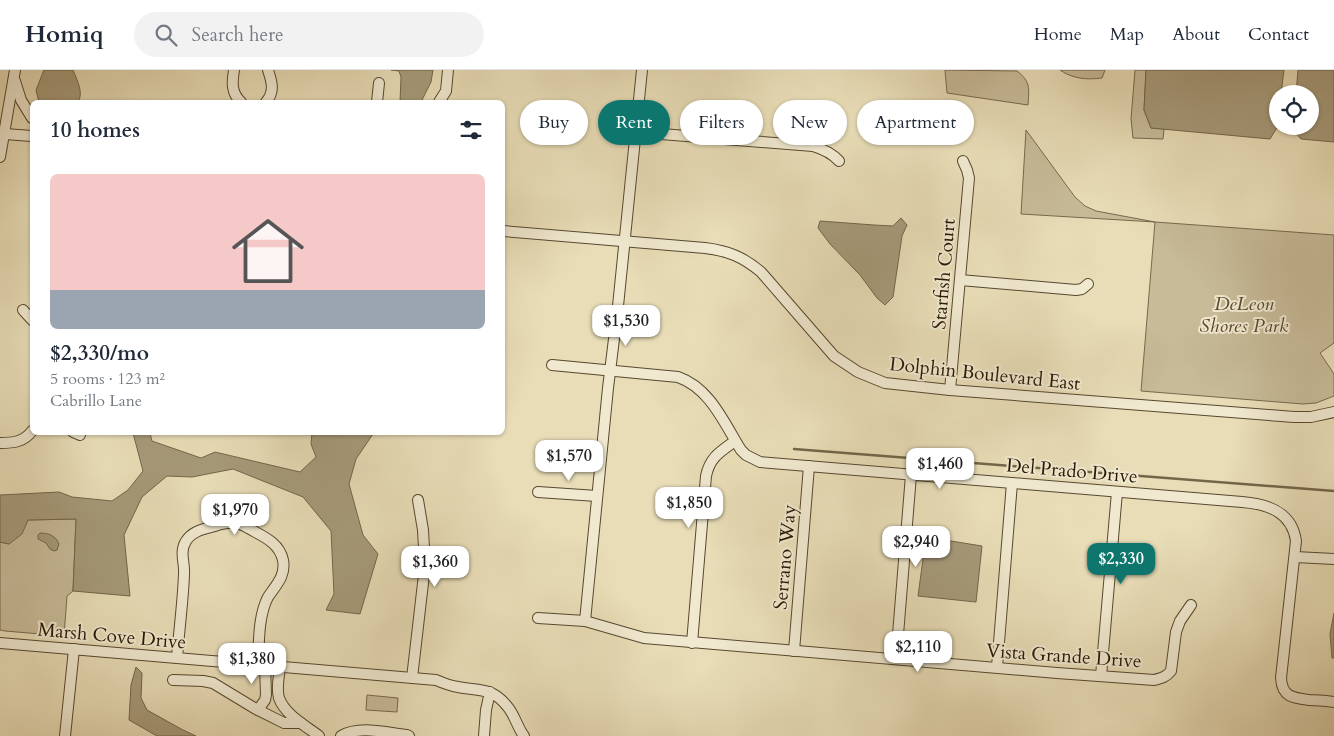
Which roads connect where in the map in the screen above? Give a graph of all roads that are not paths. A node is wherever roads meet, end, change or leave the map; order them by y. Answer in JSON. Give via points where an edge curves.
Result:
{"nodes":[{"id":1,"x":234,"y":70,"type":"edge"},
{"id":2,"x":268,"y":70,"type":"edge"},
{"id":3,"x":448,"y":70,"type":"edge"},
{"id":4,"x":642,"y":70,"type":"edge"},
{"id":5,"x":15,"y":72,"type":"edge"},
{"id":6,"x":379,"y":83,"type":"dead end"},
{"id":7,"x":239,"y":100,"type":"edge"},
{"id":8,"x":268,"y":100,"type":"edge"},
{"id":9,"x":377,"y":100,"type":"edge"},
{"id":10,"x":440,"y":100,"type":"edge"},
{"id":11,"x":639,"y":100,"type":"edge"},
{"id":12,"x":30,"y":115,"type":"edge"},
{"id":13,"x":4,"y":134,"type":"junction"},
{"id":14,"x":670,"y":135,"type":"edge"},
{"id":15,"x":30,"y":136,"type":"edge"},
{"id":16,"x":635,"y":145,"type":"edge"},
{"id":17,"x":0,"y":157,"type":"edge"},
{"id":18,"x":839,"y":161,"type":"dead end"},
{"id":19,"x":963,"y":161,"type":"dead end"},
{"id":20,"x":505,"y":231,"type":"edge"},
{"id":21,"x":624,"y":241,"type":"junction"},
{"id":22,"x":960,"y":280,"type":"junction"},
{"id":23,"x":1088,"y":284,"type":"dead end"},
{"id":24,"x":23,"y":310,"type":"dead end"},
{"id":25,"x":30,"y":318,"type":"edge"},
{"id":26,"x":552,"y":365,"type":"dead end"},
{"id":27,"x":610,"y":370,"type":"junction"},
{"id":28,"x":950,"y":390,"type":"junction"},
{"id":29,"x":1334,"y":412,"type":"edge"},
{"id":30,"x":30,"y":432,"type":"edge"},
{"id":31,"x":735,"y":441,"type":"junction"},
{"id":32,"x":0,"y":443,"type":"edge"},
{"id":33,"x":809,"y":466,"type":"junction"},
{"id":34,"x":911,"y":475,"type":"junction"},
{"id":35,"x":1012,"y":483,"type":"junction"},
{"id":36,"x":538,"y":492,"type":"dead end"},
{"id":37,"x":1116,"y":492,"type":"junction"},
{"id":38,"x":597,"y":496,"type":"junction"},
{"id":39,"x":418,"y":500,"type":"dead end"},
{"id":40,"x":1295,"y":556,"type":"junction"},
{"id":41,"x":1334,"y":559,"type":"edge"},
{"id":42,"x":1191,"y":605,"type":"dead end"},
{"id":43,"x":538,"y":618,"type":"dead end"},
{"id":44,"x":584,"y":621,"type":"junction"},
{"id":45,"x":2,"y":643,"type":"edge"},
{"id":46,"x":692,"y":643,"type":"junction"},
{"id":47,"x":74,"y":649,"type":"junction"},
{"id":48,"x":794,"y":651,"type":"junction"},
{"id":49,"x":177,"y":658,"type":"junction"},
{"id":50,"x":896,"y":659,"type":"junction"},
{"id":51,"x":261,"y":665,"type":"junction"},
{"id":52,"x":280,"y":667,"type":"junction"},
{"id":53,"x":997,"y":668,"type":"junction"},
{"id":54,"x":1102,"y":676,"type":"junction"},
{"id":55,"x":412,"y":678,"type":"junction"},
{"id":56,"x":172,"y":680,"type":"dead end"},
{"id":57,"x":490,"y":692,"type":"junction"},
{"id":58,"x":266,"y":697,"type":"junction"},
{"id":59,"x":279,"y":698,"type":"junction"},
{"id":60,"x":1334,"y":702,"type":"edge"},
{"id":61,"x":258,"y":710,"type":"junction"},
{"id":62,"x":301,"y":723,"type":"junction"},
{"id":63,"x":65,"y":736,"type":"edge"},
{"id":64,"x":319,"y":736,"type":"edge"},
{"id":65,"x":341,"y":736,"type":"edge"},
{"id":66,"x":409,"y":736,"type":"edge"},
{"id":67,"x":484,"y":736,"type":"edge"},
{"id":68,"x":524,"y":736,"type":"edge"}],
"edges":[{"from":1,"to":7,"type":"street","via":[[232,86]]},
{"from":2,"to":8,"type":"street","via":[[273,89]]},
{"from":3,"to":10,"type":"street","via":[[446,91]]},
{"from":4,"to":11,"type":"street"},
{"from":5,"to":12,"type":"street","via":[[17,90]]},
{"from":5,"to":13,"type":"street"},
{"from":6,"to":9,"type":"street"},
{"from":13,"to":15,"type":"street"},
{"from":13,"to":17,"type":"street"},
{"from":14,"to":18,"type":"street","via":[[813,146],[832,154]]},
{"from":16,"to":21,"type":"street"},
{"from":19,"to":22,"type":"street","name":"Starfish Court","via":[[969,178]]},
{"from":20,"to":21,"type":"street","name":"Dolphin Boulevard East"},
{"from":21,"to":27,"type":"street"},
{"from":21,"to":28,"type":"street","name":"Dolphin Boulevard East","via":[[716,249],[738,256],[761,272],[827,349],[850,368],[885,383]]},
{"from":22,"to":23,"type":"street","via":[[1076,290]]},
{"from":22,"to":28,"type":"street","name":"Starfish Court"},
{"from":24,"to":25,"type":"street"},
{"from":26,"to":27,"type":"street","name":"Del Prado Drive"},
{"from":27,"to":31,"type":"street","name":"Del Prado Drive","via":[[684,379],[714,406]]},
{"from":27,"to":38,"type":"street"},
{"from":28,"to":29,"type":"street","name":"Dolphin Boulevard East","via":[[1294,417]]},
{"from":30,"to":32,"type":"street","via":[[23,440]]},
{"from":31,"to":33,"type":"street","name":"Del Prado Drive","via":[[746,455],[760,462]]},
{"from":31,"to":46,"type":"street","via":[[718,453],[708,466]]},
{"from":33,"to":34,"type":"street","name":"Del Prado Drive"},
{"from":33,"to":48,"type":"street","name":"Serrano Way"},
{"from":34,"to":35,"type":"street","name":"Del Prado Drive"},
{"from":34,"to":50,"type":"street"},
{"from":35,"to":37,"type":"street","name":"Del Prado Drive"},
{"from":35,"to":53,"type":"street"},
{"from":36,"to":38,"type":"street"},
{"from":37,"to":40,"type":"street","name":"Del Prado Drive","via":[[1268,506],[1277,510],[1292,526]]},
{"from":37,"to":54,"type":"street"},
{"from":38,"to":44,"type":"street"},
{"from":39,"to":55,"type":"street","via":[[424,530],[424,566]]},
{"from":40,"to":41,"type":"street"},
{"from":40,"to":60,"type":"street","name":"Del Prado Drive","via":[[1282,686],[1286,694],[1295,699]]},
{"from":42,"to":54,"type":"street","name":"Vista Grande Drive","via":[[1176,632],[1171,671],[1167,675],[1154,680]]},
{"from":43,"to":44,"type":"street","name":"Vista Grande Drive"},
{"from":44,"to":46,"type":"street","name":"Vista Grande Drive","via":[[644,638]]},
{"from":45,"to":47,"type":"street","name":"Marsh Cove Drive"},
{"from":46,"to":48,"type":"street","name":"Vista Grande Drive"},
{"from":47,"to":49,"type":"street","name":"Marsh Cove Drive"},
{"from":47,"to":63,"type":"street"},
{"from":48,"to":50,"type":"street","name":"Vista Grande Drive"},
{"from":49,"to":51,"type":"street","name":"Marsh Cove Drive"},
{"from":49,"to":51,"type":"street","via":[[184,571],[182,549],[189,537],[198,531],[234,523],[277,546],[283,562],[281,579],[268,598],[262,615]]},
{"from":50,"to":53,"type":"street","name":"Vista Grande Drive"},
{"from":51,"to":52,"type":"street","name":"Marsh Cove Drive"},
{"from":51,"to":58,"type":"street"},
{"from":52,"to":55,"type":"street","name":"Marsh Cove Drive"},
{"from":52,"to":59,"type":"street"},
{"from":53,"to":54,"type":"street","name":"Vista Grande Drive"},
{"from":55,"to":57,"type":"street","name":"Marsh Cove Drive"},
{"from":56,"to":61,"type":"street","via":[[213,684]]},
{"from":57,"to":67,"type":"street"},
{"from":57,"to":68,"type":"street","via":[[506,704]]},
{"from":58,"to":59,"type":"street"},
{"from":58,"to":61,"type":"street"},
{"from":59,"to":62,"type":"street"},
{"from":61,"to":62,"type":"street","via":[[284,723]]},
{"from":62,"to":64,"type":"street"},
{"from":65,"to":66,"type":"street","via":[[357,730]]}]}
